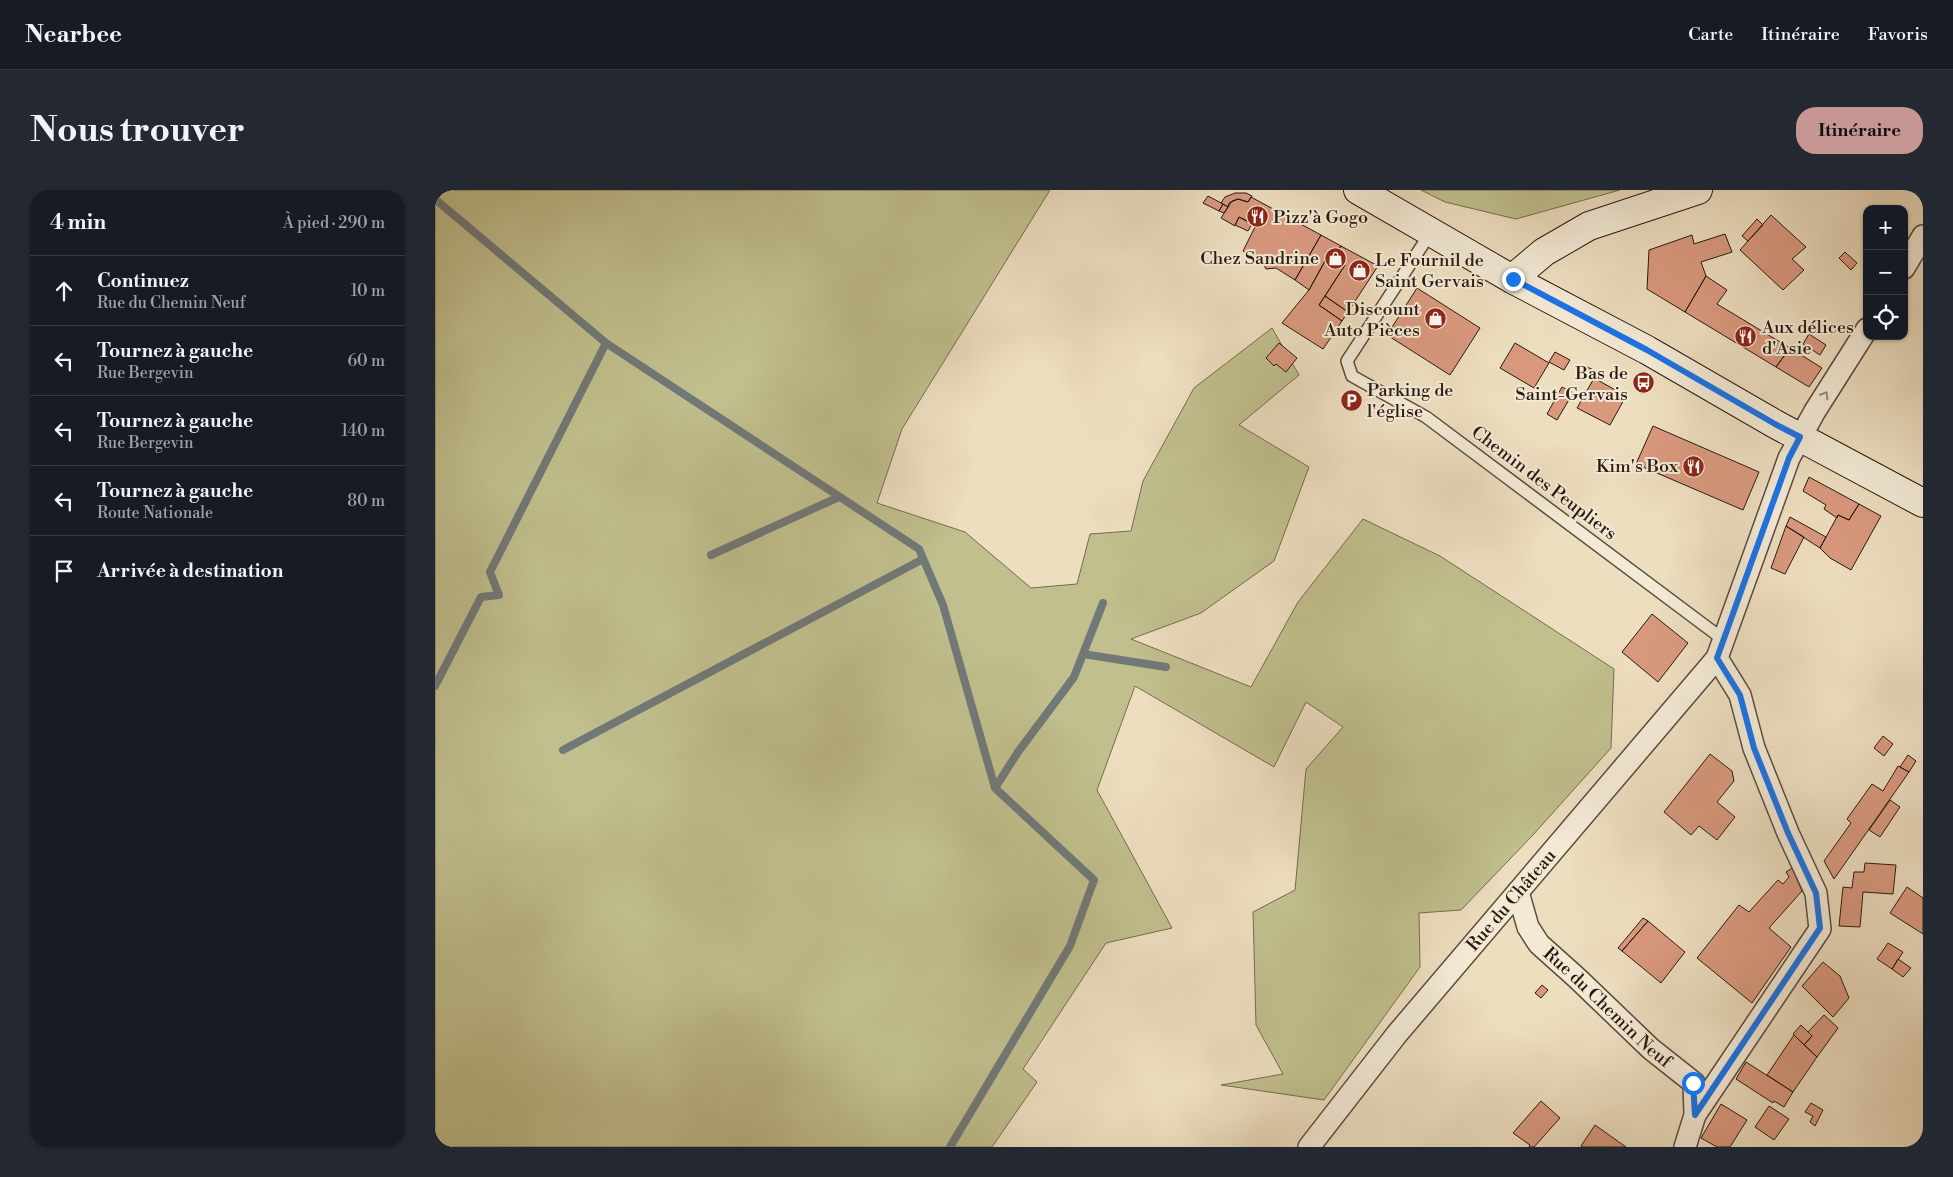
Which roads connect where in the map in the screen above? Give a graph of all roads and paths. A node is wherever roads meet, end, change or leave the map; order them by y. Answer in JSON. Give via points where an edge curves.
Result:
{"nodes":[{"id":1,"x":1358,"y":190,"type":"edge"},
{"id":2,"x":1698,"y":190,"type":"edge"},
{"id":3,"x":1431,"y":232,"type":"junction"},
{"id":4,"x":1923,"y":236,"type":"edge"},
{"id":5,"x":1908,"y":261,"type":"edge"},
{"id":6,"x":1513,"y":279,"type":"junction"},
{"id":7,"x":1863,"y":335,"type":"edge"},
{"id":8,"x":1800,"y":437,"type":"junction"},
{"id":9,"x":1923,"y":503,"type":"edge"},
{"id":10,"x":1720,"y":649,"type":"junction"},
{"id":11,"x":1518,"y":892,"type":"junction"},
{"id":12,"x":1695,"y":1115,"type":"junction"},
{"id":13,"x":1309,"y":1147,"type":"edge"},
{"id":14,"x":1685,"y":1147,"type":"edge"}],
"edges":[{"from":1,"to":3,"type":"main road"},
{"from":2,"to":6,"type":"main road","via":[[1589,226],[1544,252]]},
{"from":3,"to":6,"type":"main road"},
{"from":3,"to":10,"type":"lane","name":"Chemin des Peupliers","via":[[1347,361],[1352,376],[1426,417]]},
{"from":4,"to":5,"type":"street"},
{"from":6,"to":8,"type":"main road"},
{"from":8,"to":7,"type":"street","one_way":true},
{"from":8,"to":9,"type":"main road"},
{"from":8,"to":10,"type":"street","via":[[1789,458]]},
{"from":10,"to":11,"type":"street","name":"Rue du Château"},
{"from":10,"to":12,"type":"street","via":[[1740,695],[1754,748],[1816,893],[1820,928]]},
{"from":11,"to":12,"type":"street","name":"Rue du Chemin Neuf","via":[[1528,927],[1539,944],[1693,1083]]},
{"from":11,"to":13,"type":"street","name":"Rue du Château","via":[[1397,1034]]},
{"from":12,"to":14,"type":"street","name":"Rue du Chemin Neuf"}]}
